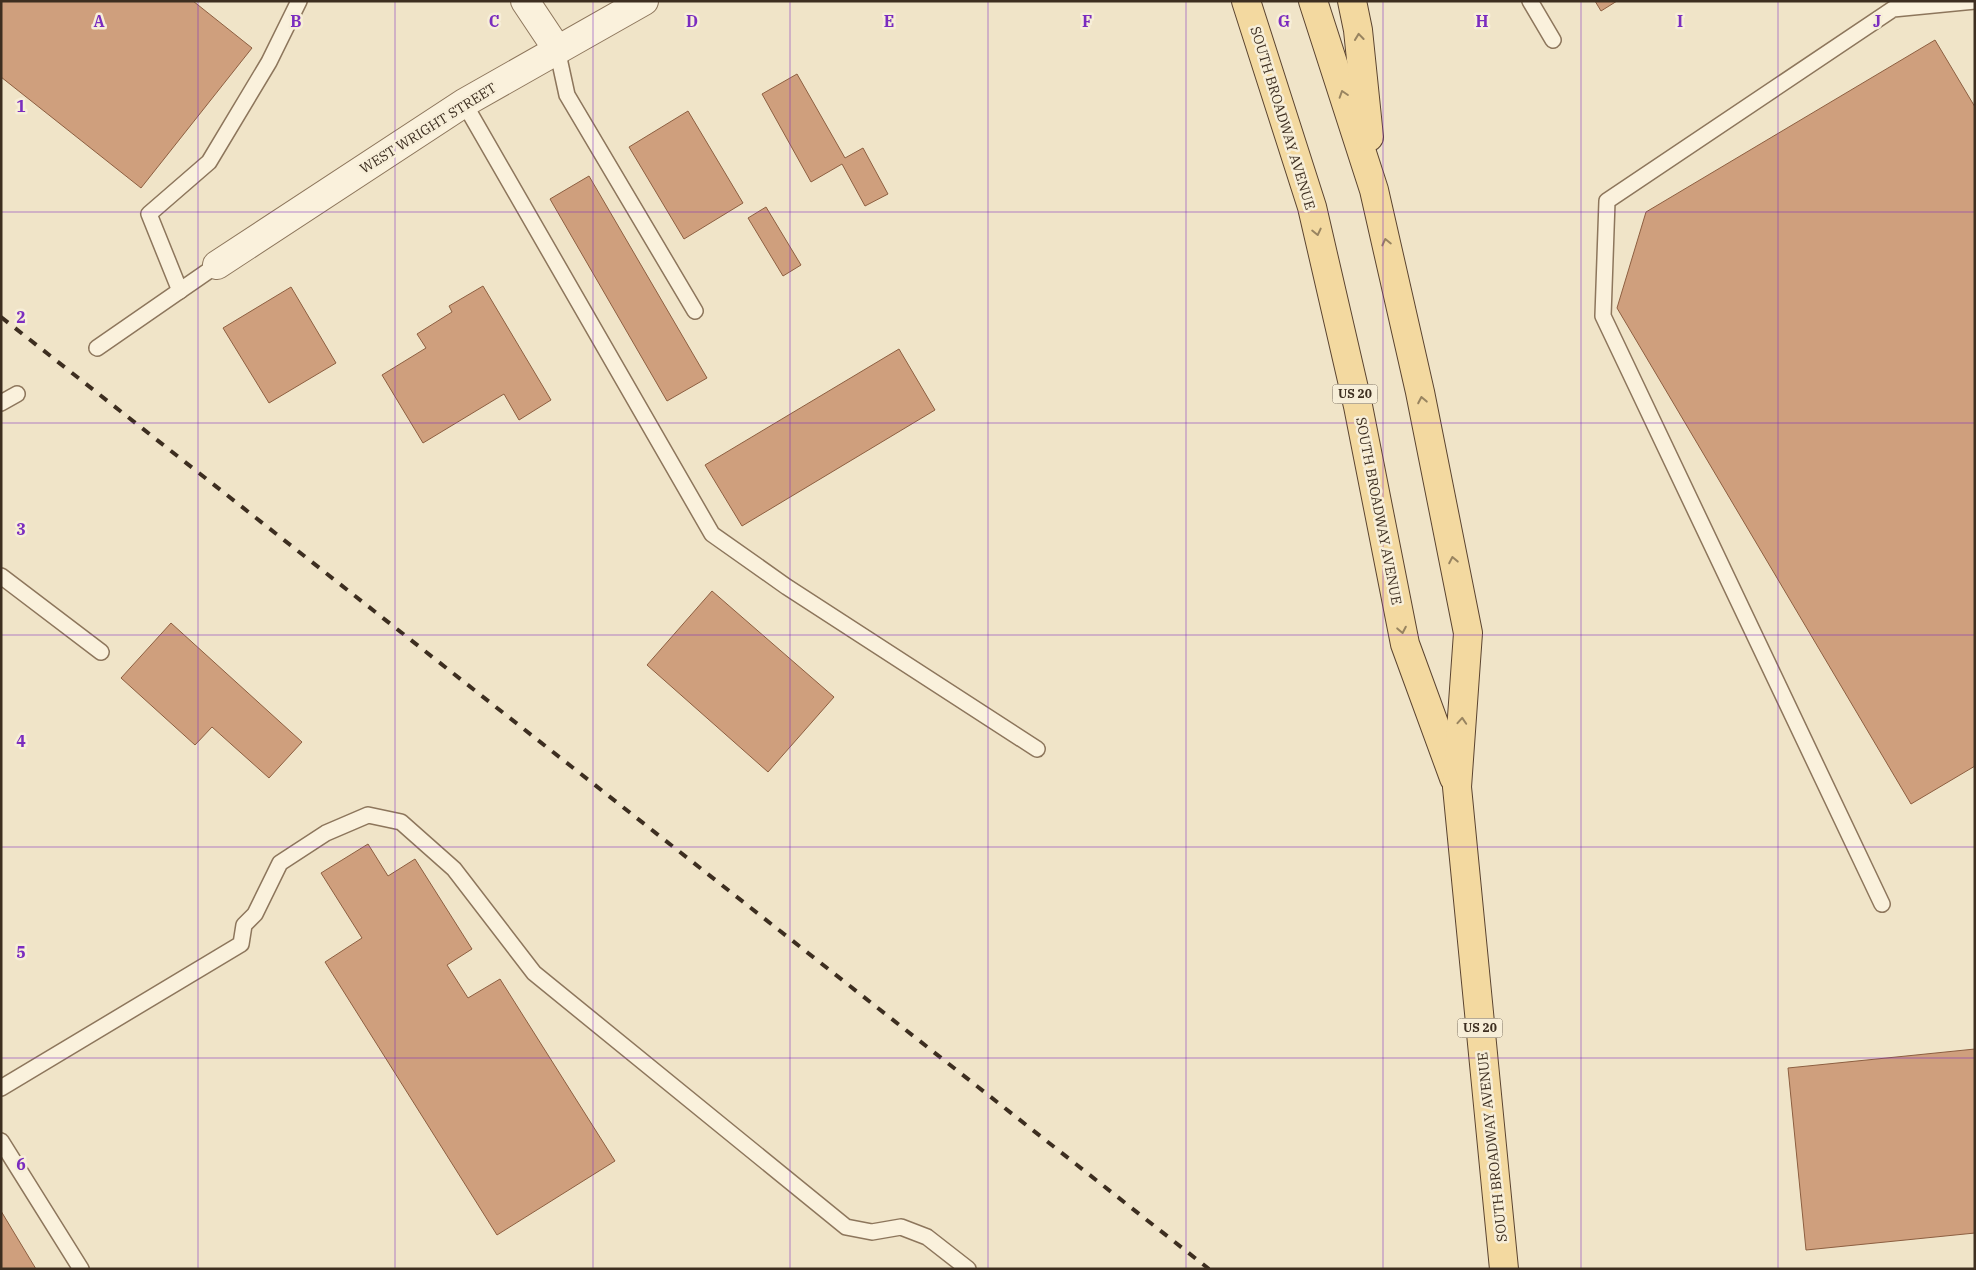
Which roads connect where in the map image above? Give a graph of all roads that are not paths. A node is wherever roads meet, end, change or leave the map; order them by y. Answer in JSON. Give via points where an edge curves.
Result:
{"nodes":[{"id":1,"x":300,"y":1,"type":"edge"},
{"id":2,"x":525,"y":1,"type":"edge"},
{"id":3,"x":644,"y":1,"type":"edge"},
{"id":4,"x":1246,"y":1,"type":"edge"},
{"id":5,"x":1313,"y":1,"type":"edge"},
{"id":6,"x":1352,"y":1,"type":"edge"},
{"id":7,"x":1530,"y":1,"type":"edge"},
{"id":8,"x":1975,"y":1,"type":"edge"},
{"id":9,"x":1553,"y":40,"type":"dead end"},
{"id":10,"x":556,"y":49,"type":"junction"},
{"id":11,"x":464,"y":103,"type":"junction"},
{"id":12,"x":1374,"y":190,"type":"junction"},
{"id":13,"x":217,"y":265,"type":"joint"},
{"id":14,"x":180,"y":291,"type":"junction"},
{"id":15,"x":695,"y":311,"type":"dead end"},
{"id":16,"x":97,"y":348,"type":"dead end"},
{"id":17,"x":17,"y":394,"type":"dead end"},
{"id":18,"x":1,"y":403,"type":"edge"},
{"id":19,"x":1,"y":576,"type":"edge"},
{"id":20,"x":101,"y":652,"type":"dead end"},
{"id":21,"x":1037,"y":749,"type":"dead end"},
{"id":22,"x":1457,"y":787,"type":"junction"},
{"id":23,"x":1882,"y":904,"type":"dead end"},
{"id":24,"x":1,"y":1088,"type":"edge"},
{"id":25,"x":1,"y":1141,"type":"edge"},
{"id":26,"x":81,"y":1269,"type":"edge"},
{"id":27,"x":968,"y":1269,"type":"edge"},
{"id":28,"x":1504,"y":1269,"type":"edge"}],
"edges":[{"from":1,"to":14,"type":"lane","via":[[209,162],[149,214]]},
{"from":2,"to":10,"type":"street"},
{"from":3,"to":10,"type":"street","name":"WEST WRIGHT STREET"},
{"from":4,"to":22,"type":"main road","name":"SOUTH BROADWAY AVENUE","number":"US 20","one_way":true,"via":[[1312,207],[1358,406],[1404,644]]},
{"from":12,"to":5,"type":"main road","name":"SOUTH BROADWAY AVENUE","number":"US 20","one_way":true},
{"from":12,"to":6,"type":"main road","one_way":true,"via":[[1358,30]]},
{"from":7,"to":9,"type":"lane"},
{"from":8,"to":23,"type":"lane","via":[[1893,9],[1607,201],[1602,316]]},
{"from":10,"to":11,"type":"street","name":"WEST WRIGHT STREET"},
{"from":10,"to":15,"type":"lane","via":[[567,95]]},
{"from":11,"to":13,"type":"street","name":"WEST WRIGHT STREET"},
{"from":11,"to":21,"type":"lane","via":[[712,534],[787,587]]},
{"from":22,"to":12,"type":"main road","name":"SOUTH BROADWAY AVENUE","number":"US 20","one_way":true,"via":[[1468,633],[1420,392]]},
{"from":13,"to":14,"type":"lane"},
{"from":14,"to":16,"type":"lane"},
{"from":17,"to":18,"type":"lane"},
{"from":19,"to":20,"type":"lane"},
{"from":22,"to":28,"type":"main road","name":"SOUTH BROADWAY AVENUE","number":"US 20"},
{"from":24,"to":27,"type":"lane","via":[[242,944],[244,925],[255,914],[280,863],[326,833],[368,815],[401,822],[454,869],[534,973],[846,1227],[872,1232],[901,1227],[926,1237]]},
{"from":25,"to":26,"type":"lane"}]}
